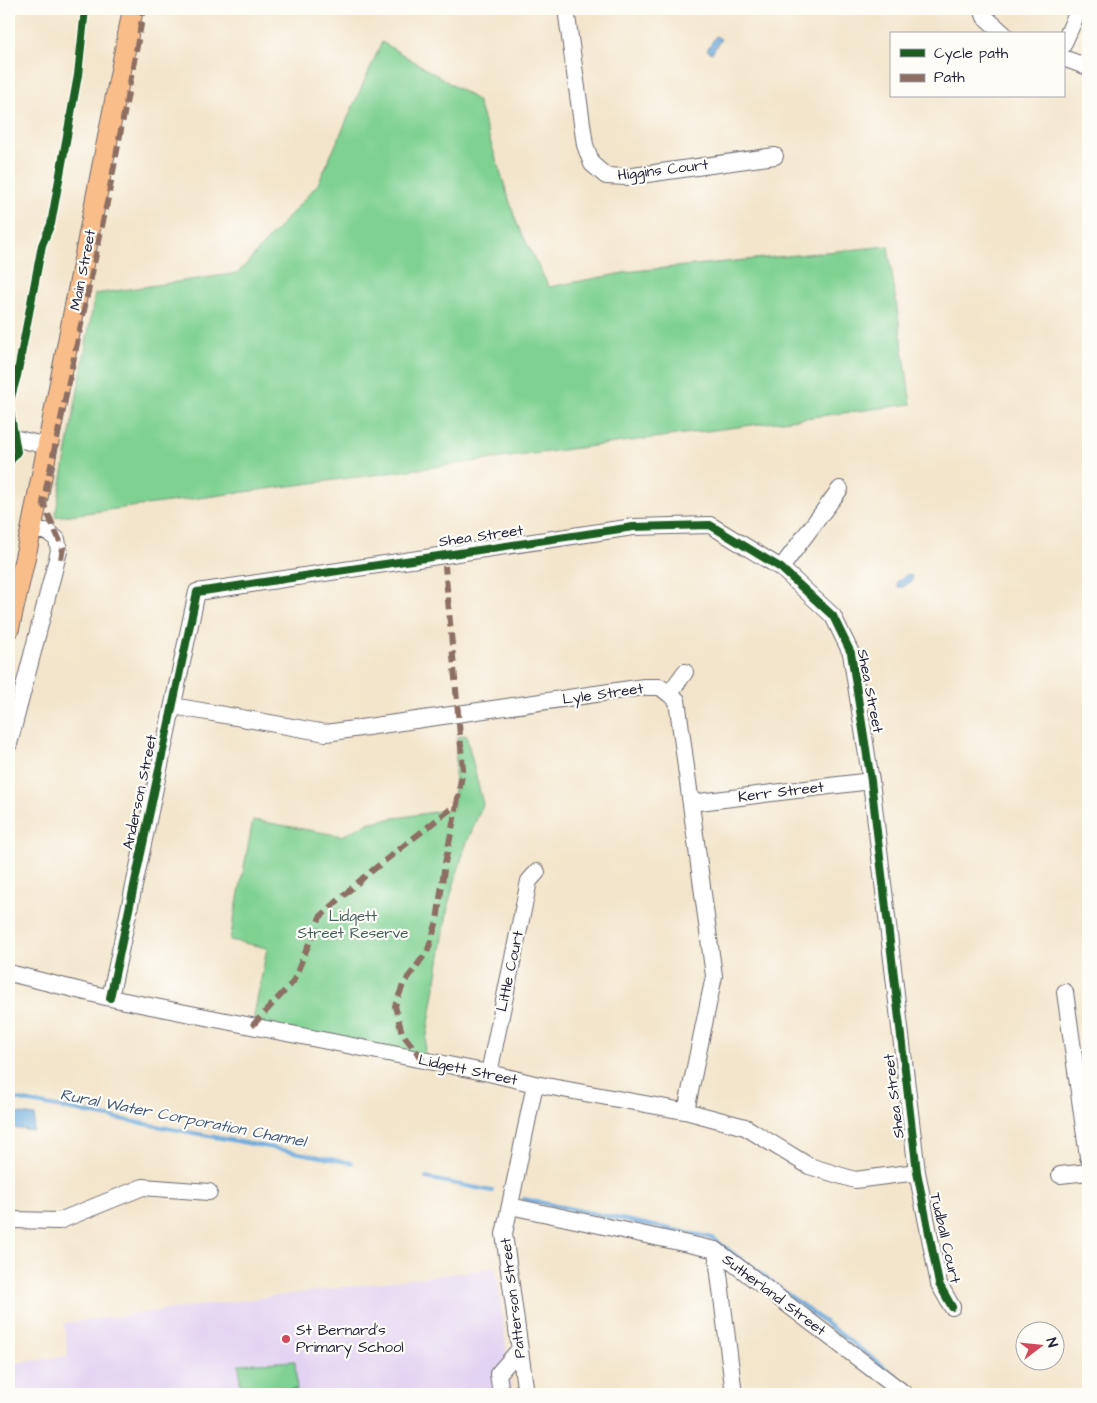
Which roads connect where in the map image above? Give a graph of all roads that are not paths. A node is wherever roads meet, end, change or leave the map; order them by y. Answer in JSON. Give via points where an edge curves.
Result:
{"nodes":[{"id":1,"x":133,"y":9,"type":"edge"},
{"id":2,"x":566,"y":9,"type":"edge"},
{"id":3,"x":982,"y":9,"type":"edge"},
{"id":4,"x":1079,"y":9,"type":"edge"},
{"id":5,"x":1002,"y":32,"type":"edge"},
{"id":6,"x":1064,"y":43,"type":"edge"},
{"id":7,"x":1064,"y":58,"type":"edge"},
{"id":8,"x":1088,"y":67,"type":"edge"},
{"id":9,"x":775,"y":156,"type":"dead end"},
{"id":10,"x":9,"y":437,"type":"edge"},
{"id":11,"x":48,"y":446,"type":"junction"},
{"id":12,"x":840,"y":489,"type":"dead end"},
{"id":13,"x":31,"y":531,"type":"junction"},
{"id":14,"x":781,"y":568,"type":"junction"},
{"id":15,"x":198,"y":592,"type":"joint"},
{"id":16,"x":9,"y":628,"type":"edge"},
{"id":17,"x":685,"y":672,"type":"dead end"},
{"id":18,"x":669,"y":694,"type":"junction"},
{"id":19,"x":173,"y":706,"type":"junction"},
{"id":20,"x":9,"y":744,"type":"edge"},
{"id":21,"x":871,"y":781,"type":"junction"},
{"id":22,"x":691,"y":803,"type":"junction"},
{"id":23,"x":538,"y":872,"type":"dead end"},
{"id":24,"x":9,"y":973,"type":"edge"},
{"id":25,"x":1065,"y":992,"type":"dead end"},
{"id":26,"x":110,"y":998,"type":"junction"},
{"id":27,"x":489,"y":1073,"type":"junction"},
{"id":28,"x":535,"y":1084,"type":"junction"},
{"id":29,"x":686,"y":1111,"type":"junction"},
{"id":30,"x":1088,"y":1157,"type":"edge"},
{"id":31,"x":917,"y":1172,"type":"junction"},
{"id":32,"x":1088,"y":1172,"type":"edge"},
{"id":33,"x":1060,"y":1175,"type":"dead end"},
{"id":34,"x":209,"y":1192,"type":"dead end"},
{"id":35,"x":510,"y":1206,"type":"junction"},
{"id":36,"x":9,"y":1220,"type":"edge"},
{"id":37,"x":716,"y":1250,"type":"junction"},
{"id":38,"x":952,"y":1307,"type":"dead end"},
{"id":39,"x":519,"y":1350,"type":"junction"},
{"id":40,"x":501,"y":1394,"type":"edge"},
{"id":41,"x":526,"y":1394,"type":"edge"},
{"id":42,"x":734,"y":1394,"type":"edge"},
{"id":43,"x":905,"y":1394,"type":"edge"}],
"edges":[{"from":1,"to":11,"type":"main road","name":"Main Street"},
{"from":2,"to":9,"type":"street","name":"Higgins Court","via":[[585,146],[592,164],[606,176],[626,177]]},
{"from":3,"to":5,"type":"street","via":[[985,17]]},
{"from":4,"to":6,"type":"street"},
{"from":7,"to":8,"type":"street"},
{"from":10,"to":11,"type":"street"},
{"from":11,"to":13,"type":"main road","name":"Main Street"},
{"from":12,"to":14,"type":"street"},
{"from":13,"to":16,"type":"main road","name":"Main Street"},
{"from":13,"to":20,"type":"street","via":[[46,531],[58,540],[59,551]]},
{"from":14,"to":15,"type":"street","name":"Shea Street","via":[[710,525],[633,527]]},
{"from":14,"to":21,"type":"street","name":"Shea Street","via":[[833,616],[851,653]]},
{"from":15,"to":19,"type":"street","name":"Anderson Street"},
{"from":17,"to":18,"type":"street"},
{"from":18,"to":19,"type":"street","name":"Lyle Street","via":[[660,688],[644,687],[326,733]]},
{"from":18,"to":22,"type":"street","via":[[677,700]]},
{"from":19,"to":26,"type":"street","name":"Anderson Street"},
{"from":21,"to":22,"type":"street","name":"Kerr Street"},
{"from":21,"to":31,"type":"street","name":"Shea Street"},
{"from":22,"to":29,"type":"street","via":[[714,976]]},
{"from":23,"to":27,"type":"street","name":"Little Court","via":[[529,881]]},
{"from":24,"to":26,"type":"street","name":"Lidgett Street"},
{"from":25,"to":30,"type":"street"},
{"from":26,"to":27,"type":"street","name":"Lidgett Street"},
{"from":27,"to":28,"type":"street","name":"Lidgett Street"},
{"from":28,"to":29,"type":"street","name":"Lidgett Street"},
{"from":28,"to":35,"type":"street","name":"Patterson Street"},
{"from":29,"to":31,"type":"street","name":"Lidgett Street","via":[[745,1127],[809,1166],[855,1180]]},
{"from":31,"to":38,"type":"street","name":"Tudball Court","via":[[939,1284]]},
{"from":32,"to":33,"type":"street"},
{"from":34,"to":36,"type":"street","via":[[143,1187],[58,1221]]},
{"from":35,"to":37,"type":"street","name":"Sutherland Street"},
{"from":35,"to":39,"type":"street","name":"Patterson Street","via":[[504,1234]]},
{"from":37,"to":42,"type":"street"},
{"from":37,"to":43,"type":"street","name":"Sutherland Street"},
{"from":39,"to":40,"type":"street","via":[[498,1374]]},
{"from":39,"to":41,"type":"street","name":"Patterson Street"}]}
